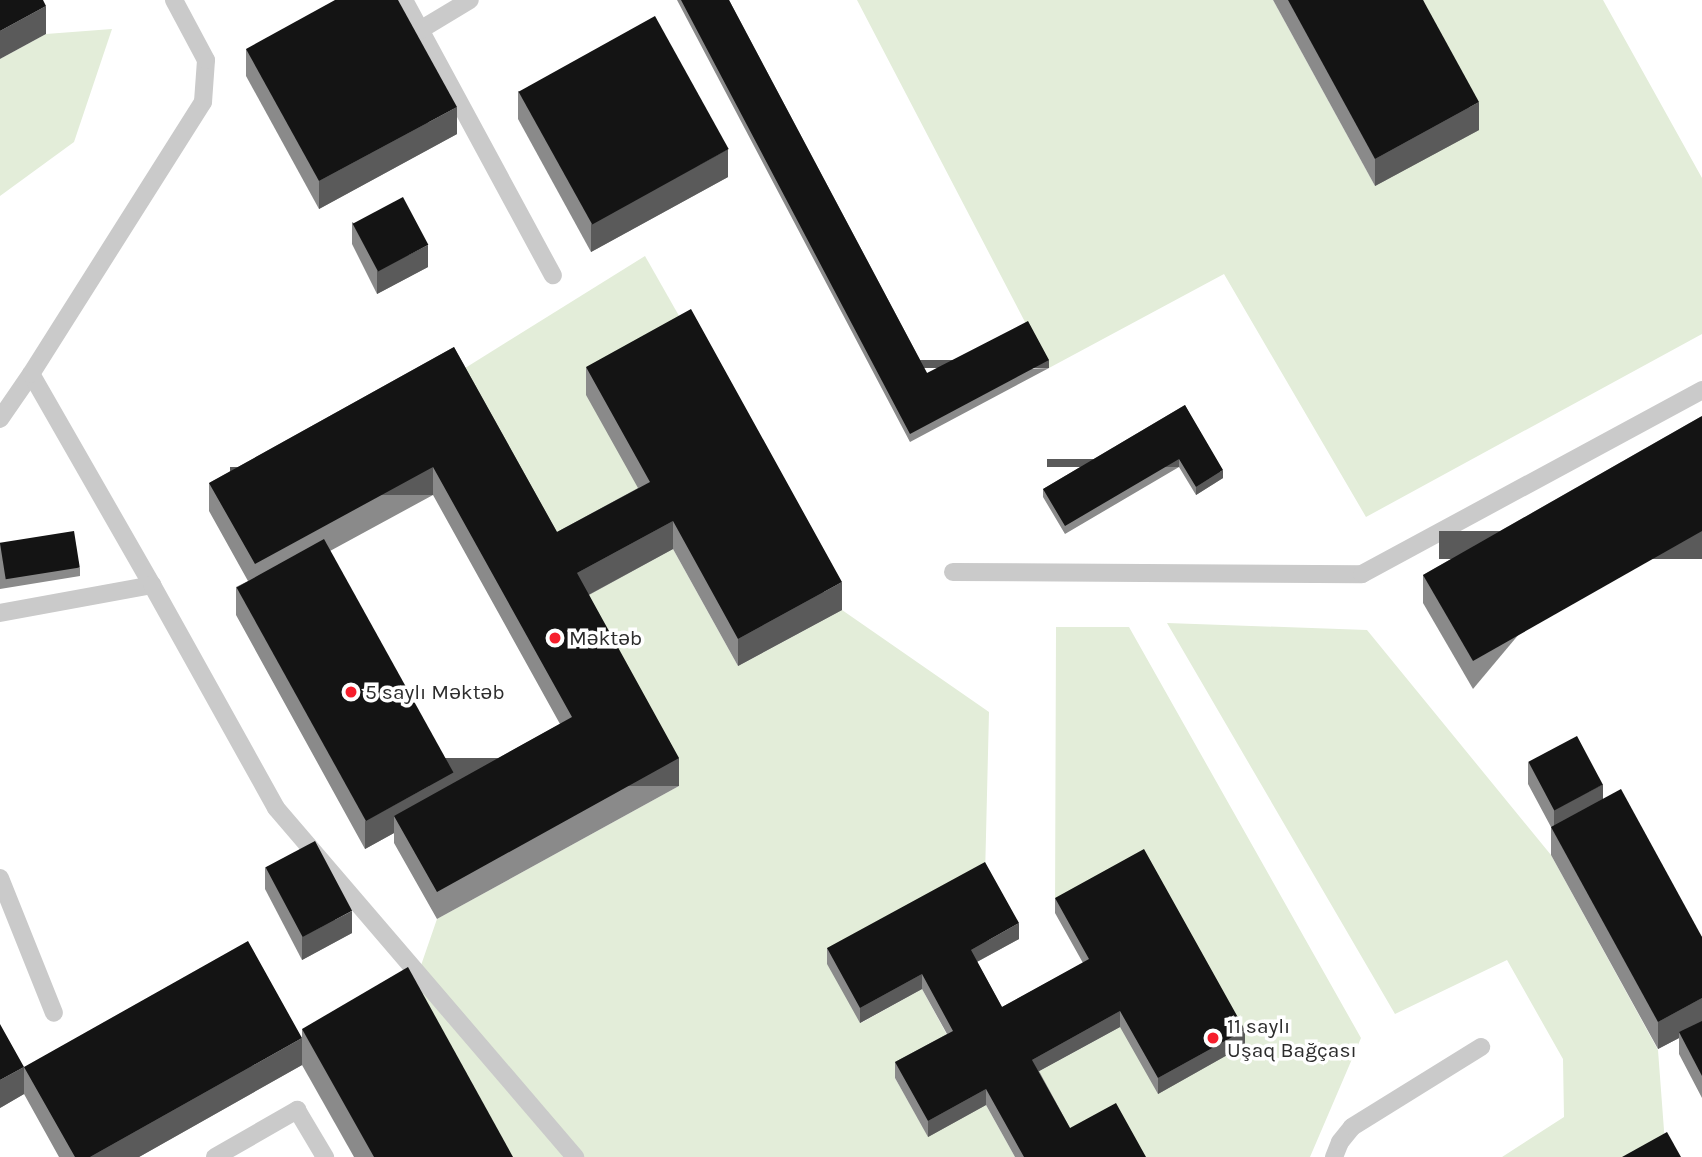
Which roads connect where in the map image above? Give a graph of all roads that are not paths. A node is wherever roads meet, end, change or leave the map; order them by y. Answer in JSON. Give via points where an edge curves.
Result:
{"nodes":[{"id":1,"x":174,"y":0,"type":"edge"},
{"id":2,"x":404,"y":0,"type":"edge"},
{"id":3,"x":470,"y":0,"type":"edge"},
{"id":4,"x":420,"y":30,"type":"junction"},
{"id":5,"x":552,"y":275,"type":"dead end"},
{"id":6,"x":31,"y":374,"type":"junction"},
{"id":7,"x":1702,"y":390,"type":"edge"},
{"id":8,"x":0,"y":419,"type":"edge"},
{"id":9,"x":953,"y":572,"type":"dead end"},
{"id":10,"x":152,"y":585,"type":"junction"},
{"id":11,"x":0,"y":613,"type":"edge"},
{"id":12,"x":0,"y":878,"type":"edge"},
{"id":13,"x":54,"y":1013,"type":"dead end"},
{"id":14,"x":1480,"y":1047,"type":"dead end"},
{"id":15,"x":215,"y":1157,"type":"edge"},
{"id":16,"x":325,"y":1157,"type":"edge"},
{"id":17,"x":575,"y":1157,"type":"edge"},
{"id":18,"x":1334,"y":1157,"type":"edge"}],
"edges":[{"from":1,"to":6,"type":"lane","via":[[206,61],[204,102]]},
{"from":2,"to":4,"type":"lane"},
{"from":3,"to":4,"type":"lane"},
{"from":4,"to":5,"type":"lane"},
{"from":6,"to":8,"type":"lane"},
{"from":6,"to":10,"type":"lane"},
{"from":7,"to":9,"type":"lane","via":[[1362,574]]},
{"from":10,"to":11,"type":"lane"},
{"from":10,"to":17,"type":"lane","via":[[276,808]]},
{"from":12,"to":13,"type":"lane"},
{"from":14,"to":18,"type":"lane","via":[[1352,1127]]},
{"from":15,"to":16,"type":"lane","via":[[297,1110]]}]}
